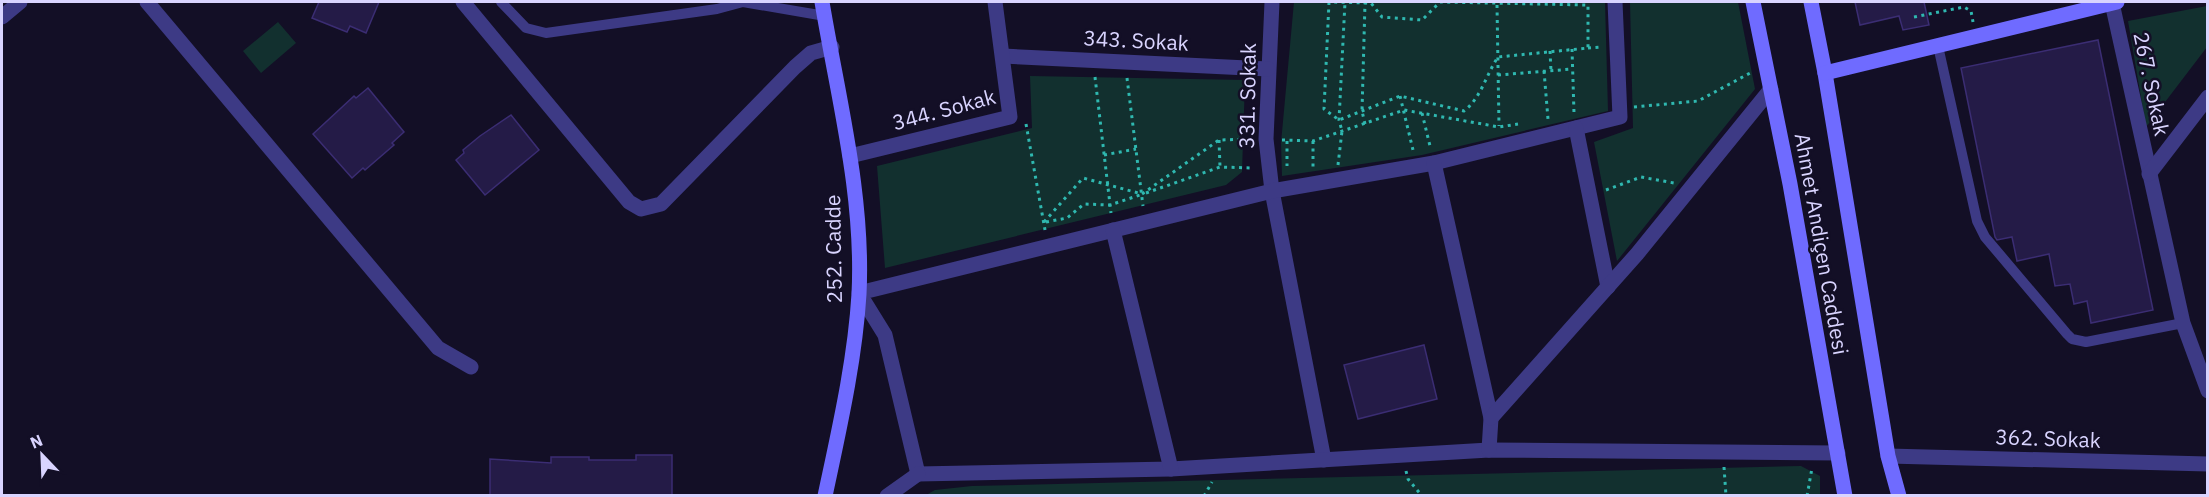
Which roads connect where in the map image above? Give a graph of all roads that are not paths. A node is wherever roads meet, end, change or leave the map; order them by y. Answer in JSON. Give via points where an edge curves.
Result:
{"nodes":[{"id":1,"x":20,"y":2,"type":"edge"},
{"id":2,"x":147,"y":2,"type":"edge"},
{"id":3,"x":463,"y":2,"type":"edge"},
{"id":4,"x":501,"y":2,"type":"edge"},
{"id":5,"x":743,"y":2,"type":"edge"},
{"id":6,"x":995,"y":2,"type":"edge"},
{"id":7,"x":1272,"y":2,"type":"edge"},
{"id":8,"x":1615,"y":2,"type":"edge"},
{"id":9,"x":1753,"y":2,"type":"edge"},
{"id":10,"x":1811,"y":2,"type":"edge"},
{"id":11,"x":2115,"y":2,"type":"edge"},
{"id":12,"x":824,"y":9,"type":"edge"},
{"id":13,"x":2,"y":16,"type":"edge"},
{"id":14,"x":1938,"y":46,"type":"junction"},
{"id":15,"x":832,"y":47,"type":"junction"},
{"id":16,"x":1002,"y":56,"type":"junction"},
{"id":17,"x":1268,"y":69,"type":"junction"},
{"id":18,"x":1825,"y":73,"type":"junction"},
{"id":19,"x":1771,"y":89,"type":"junction"},
{"id":20,"x":2208,"y":97,"type":"edge"},
{"id":21,"x":1572,"y":120,"type":"junction"},
{"id":22,"x":850,"y":156,"type":"junction"},
{"id":23,"x":1434,"y":163,"type":"junction"},
{"id":24,"x":2149,"y":174,"type":"junction"},
{"id":25,"x":1272,"y":191,"type":"junction"},
{"id":26,"x":1113,"y":230,"type":"junction"},
{"id":27,"x":1608,"y":287,"type":"junction"},
{"id":28,"x":859,"y":292,"type":"junction"},
{"id":29,"x":2183,"y":323,"type":"junction"},
{"id":30,"x":471,"y":367,"type":"dead end"},
{"id":31,"x":2208,"y":391,"type":"edge"},
{"id":32,"x":1491,"y":418,"type":"junction"},
{"id":33,"x":1489,"y":450,"type":"junction"},
{"id":34,"x":1838,"y":453,"type":"junction"},
{"id":35,"x":1888,"y":456,"type":"junction"},
{"id":36,"x":1324,"y":460,"type":"junction"},
{"id":37,"x":2208,"y":464,"type":"edge"},
{"id":38,"x":1171,"y":469,"type":"junction"},
{"id":39,"x":918,"y":474,"type":"junction"},
{"id":40,"x":825,"y":495,"type":"edge"},
{"id":41,"x":887,"y":495,"type":"edge"},
{"id":42,"x":1845,"y":495,"type":"edge"},
{"id":43,"x":1899,"y":495,"type":"edge"}],
"edges":[{"from":1,"to":13,"type":"street"},
{"from":2,"to":30,"type":"street","via":[[438,348]]},
{"from":3,"to":15,"type":"street","via":[[629,202],[641,209],[661,204],[795,67],[811,53]]},
{"from":4,"to":5,"type":"lane","via":[[526,28],[546,33]]},
{"from":5,"to":12,"type":"lane"},
{"from":6,"to":16,"type":"street","name":"344. Sokak"},
{"from":7,"to":17,"type":"street","name":"331. Sokak"},
{"from":8,"to":21,"type":"street","via":[[1620,117]]},
{"from":9,"to":19,"type":"main road","name":"Ahmet Andiçen Caddesi"},
{"from":10,"to":18,"type":"main road","name":"Ahmet Andiçen Caddesi"},
{"from":11,"to":14,"type":"main road"},
{"from":11,"to":24,"type":"street","name":"267. Sokak"},
{"from":12,"to":15,"type":"main road","name":"252. Cadde"},
{"from":14,"to":18,"type":"main road"},
{"from":14,"to":29,"type":"lane","via":[[1977,221],[1985,237],[2067,334],[2086,342]]},
{"from":15,"to":22,"type":"main road","name":"252. Cadde"},
{"from":16,"to":17,"type":"street","name":"343. Sokak"},
{"from":16,"to":22,"type":"street","name":"344. Sokak","via":[[1010,117]]},
{"from":17,"to":25,"type":"street","name":"331. Sokak","via":[[1266,139]]},
{"from":18,"to":35,"type":"main road","name":"Ahmet Andiçen Caddesi"},
{"from":19,"to":27,"type":"street"},
{"from":19,"to":34,"type":"main road","name":"Ahmet Andiçen Caddesi"},
{"from":20,"to":24,"type":"street","name":"267. Sokak"},
{"from":21,"to":23,"type":"street"},
{"from":21,"to":27,"type":"street"},
{"from":22,"to":28,"type":"main road","name":"252. Cadde"},
{"from":23,"to":25,"type":"street","via":[[1313,179]]},
{"from":23,"to":32,"type":"street"},
{"from":24,"to":29,"type":"street","name":"267. Sokak"},
{"from":25,"to":26,"type":"street"},
{"from":25,"to":36,"type":"street","name":"331. Sokak"},
{"from":26,"to":28,"type":"street"},
{"from":26,"to":38,"type":"street"},
{"from":27,"to":32,"type":"street"},
{"from":28,"to":39,"type":"street","via":[[885,335]]},
{"from":28,"to":40,"type":"main road","name":"252. Cadde","via":[[854,341]]},
{"from":29,"to":31,"type":"street","name":"267. Sokak"},
{"from":32,"to":33,"type":"street"},
{"from":33,"to":34,"type":"street"},
{"from":33,"to":36,"type":"street"},
{"from":34,"to":42,"type":"main road","name":"Ahmet Andiçen Caddesi"},
{"from":35,"to":37,"type":"street","name":"362. Sokak"},
{"from":35,"to":43,"type":"main road","name":"Ahmet Andiçen Caddesi"},
{"from":36,"to":38,"type":"street"},
{"from":38,"to":39,"type":"street"},
{"from":39,"to":41,"type":"street"}]}
